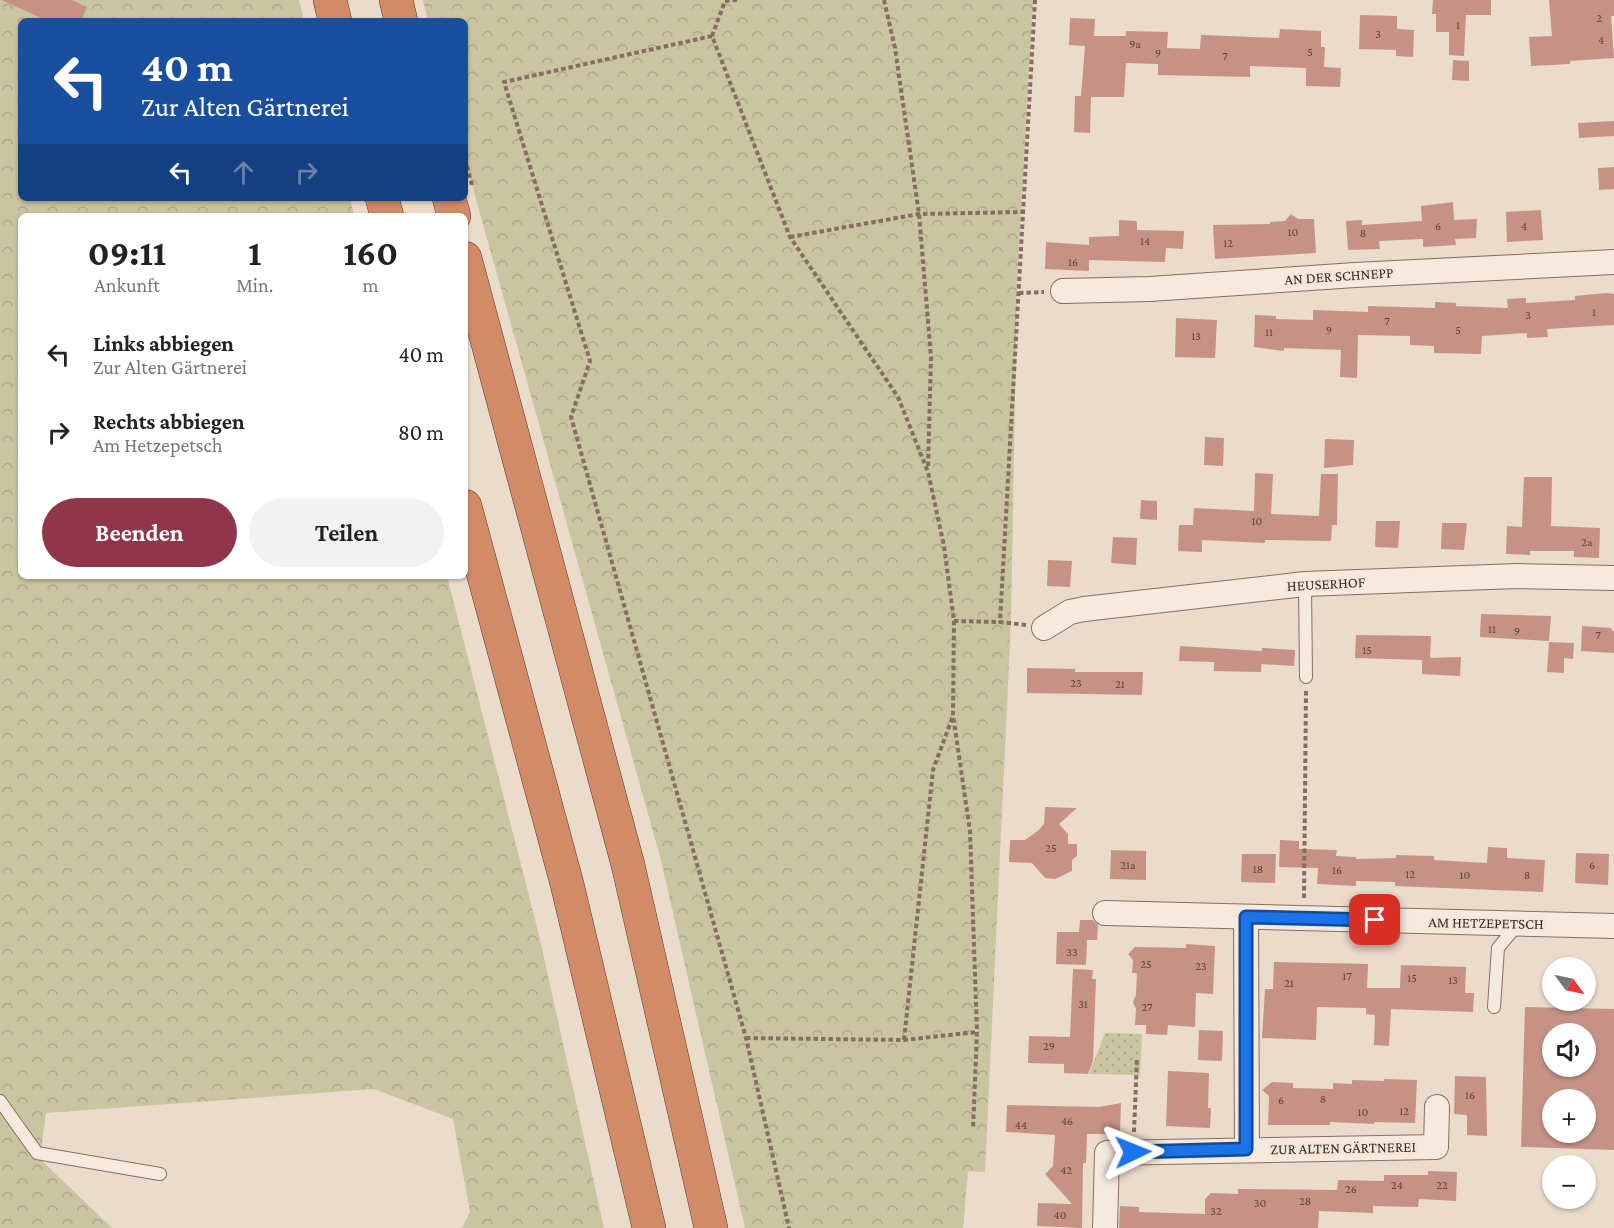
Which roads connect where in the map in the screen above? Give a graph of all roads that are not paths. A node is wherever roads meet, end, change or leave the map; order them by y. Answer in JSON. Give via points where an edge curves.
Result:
{"nodes":[{"id":1,"x":330,"y":0,"type":"edge"},
{"id":2,"x":396,"y":0,"type":"edge"},
{"id":3,"x":334,"y":18,"type":"edge"},
{"id":4,"x":401,"y":18,"type":"edge"},
{"id":5,"x":1614,"y":262,"type":"edge"},
{"id":6,"x":468,"y":269,"type":"edge"},
{"id":7,"x":1063,"y":291,"type":"dead end"},
{"id":8,"x":468,"y":517,"type":"edge"},
{"id":9,"x":1614,"y":578,"type":"edge"},
{"id":10,"x":1305,"y":584,"type":"junction"},
{"id":11,"x":1044,"y":628,"type":"road end"},
{"id":12,"x":1306,"y":677,"type":"road end"},
{"id":13,"x":1105,"y":914,"type":"dead end"},
{"id":14,"x":1246,"y":917,"type":"junction"},
{"id":15,"x":1518,"y":924,"type":"junction"},
{"id":16,"x":1614,"y":926,"type":"edge"},
{"id":17,"x":1494,"y":1007,"type":"dead end"},
{"id":18,"x":0,"y":1101,"type":"edge"},
{"id":19,"x":1437,"y":1107,"type":"dead end"},
{"id":20,"x":1246,"y":1149,"type":"junction"},
{"id":21,"x":160,"y":1174,"type":"dead end"},
{"id":22,"x":649,"y":1228,"type":"edge"},
{"id":23,"x":711,"y":1228,"type":"edge"},
{"id":24,"x":1105,"y":1228,"type":"edge"}],
"edges":[{"from":1,"to":3,"type":"highway"},
{"from":2,"to":4,"type":"highway"},
{"from":5,"to":7,"type":"street","name":"AN DER SCHNEPP"},
{"from":6,"to":23,"type":"highway","via":[[628,865]]},
{"from":8,"to":22,"type":"highway","via":[[567,884]]},
{"from":9,"to":10,"type":"street","name":"HEUSERHOF","via":[[1517,576]]},
{"from":10,"to":11,"type":"street","name":"HEUSERHOF","via":[[1084,609],[1070,612]]},
{"from":10,"to":12,"type":"lane"},
{"from":13,"to":14,"type":"street","name":"AM HETZEPETSCH"},
{"from":14,"to":15,"type":"street","name":"AM HETZEPETSCH"},
{"from":14,"to":20,"type":"street"},
{"from":15,"to":16,"type":"street","name":"AM HETZEPETSCH"},
{"from":15,"to":17,"type":"lane","via":[[1498,948]]},
{"from":18,"to":21,"type":"lane","via":[[37,1153]]},
{"from":19,"to":20,"type":"street","name":"ZUR ALTEN GÄRTNEREI","via":[[1436,1146]]},
{"from":20,"to":24,"type":"street","name":"ZUR ALTEN GÄRTNEREI","via":[[1107,1152]]}]}
